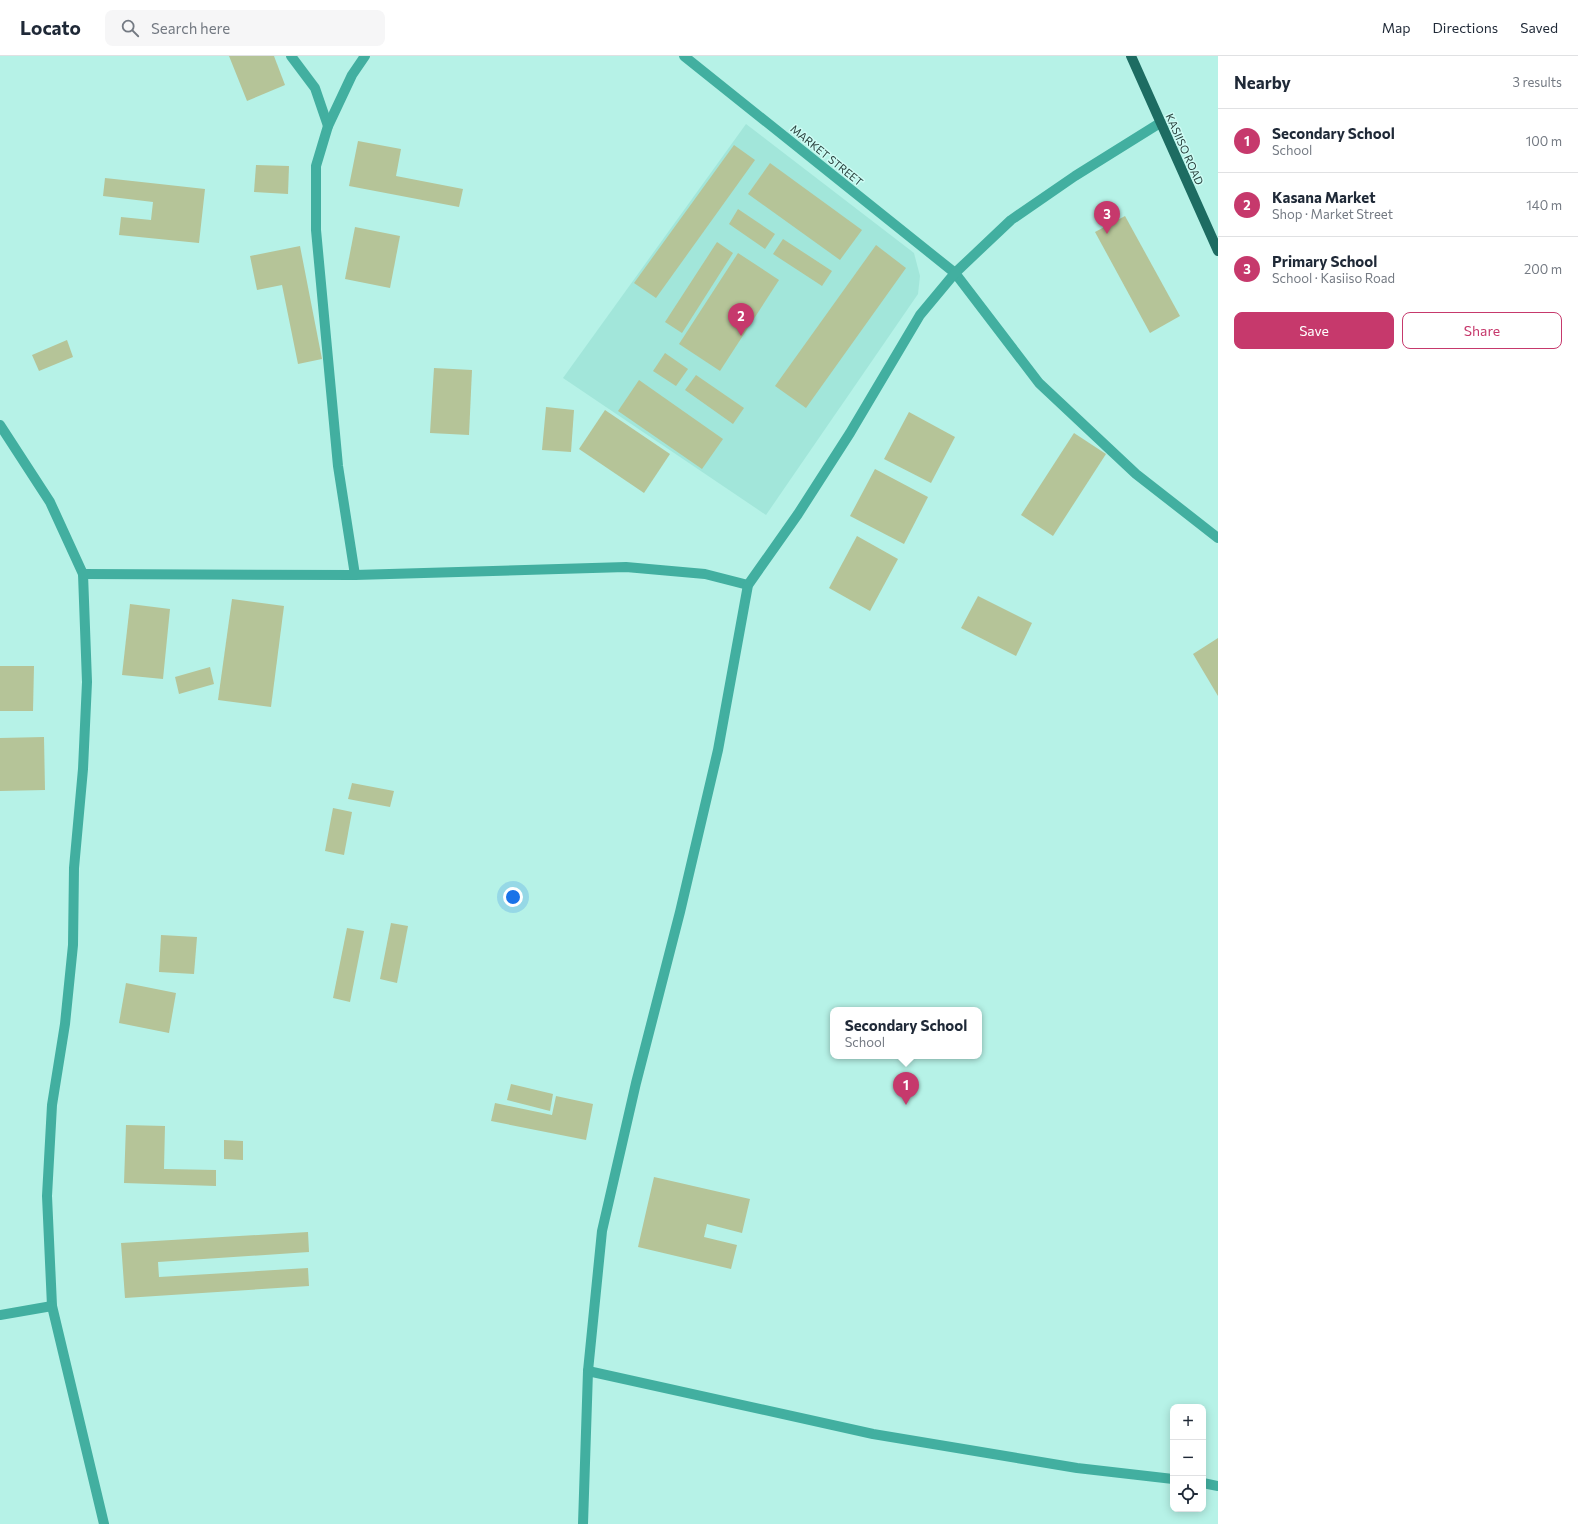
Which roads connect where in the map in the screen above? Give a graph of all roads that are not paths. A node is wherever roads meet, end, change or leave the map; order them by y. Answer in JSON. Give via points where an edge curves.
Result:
{"nodes":[{"id":1,"x":291,"y":56,"type":"edge"},
{"id":2,"x":365,"y":56,"type":"edge"},
{"id":3,"x":684,"y":56,"type":"edge"},
{"id":4,"x":1132,"y":56,"type":"edge"},
{"id":5,"x":1160,"y":123,"type":"junction"},
{"id":6,"x":328,"y":126,"type":"junction"},
{"id":7,"x":1218,"y":251,"type":"edge"},
{"id":8,"x":955,"y":273,"type":"junction"},
{"id":9,"x":0,"y":425,"type":"edge"},
{"id":10,"x":1218,"y":538,"type":"edge"},
{"id":11,"x":83,"y":574,"type":"junction"},
{"id":12,"x":355,"y":575,"type":"junction"},
{"id":13,"x":748,"y":585,"type":"junction"},
{"id":14,"x":52,"y":1306,"type":"junction"},
{"id":15,"x":0,"y":1315,"type":"edge"},
{"id":16,"x":588,"y":1371,"type":"junction"},
{"id":17,"x":1170,"y":1479,"type":"edge"},
{"id":18,"x":1206,"y":1484,"type":"edge"},
{"id":19,"x":1218,"y":1486,"type":"edge"},
{"id":20,"x":104,"y":1524,"type":"edge"},
{"id":21,"x":583,"y":1524,"type":"edge"}],
"edges":[{"from":1,"to":6,"type":"street","via":[[315,88]]},
{"from":2,"to":6,"type":"street","via":[[352,75]]},
{"from":3,"to":8,"type":"street","name":"MARKET STREET"},
{"from":4,"to":5,"type":"main road","name":"KASIISO ROAD"},
{"from":5,"to":7,"type":"main road","name":"KASIISO ROAD"},
{"from":5,"to":8,"type":"street","via":[[1075,176],[1012,220]]},
{"from":6,"to":12,"type":"street","via":[[316,166],[316,230],[338,466]]},
{"from":8,"to":10,"type":"street","name":"MARKET STREET","via":[[1039,383],[1136,474]]},
{"from":8,"to":13,"type":"street","via":[[920,315],[850,433]]},
{"from":9,"to":11,"type":"street","via":[[50,502]]},
{"from":11,"to":12,"type":"street"},
{"from":11,"to":14,"type":"street","via":[[87,682],[83,769],[74,868],[73,945],[65,1024],[52,1105],[47,1196]]},
{"from":12,"to":13,"type":"street","via":[[626,567],[705,574]]},
{"from":13,"to":16,"type":"street","via":[[718,750],[602,1231]]},
{"from":14,"to":15,"type":"street"},
{"from":14,"to":20,"type":"street"},
{"from":16,"to":17,"type":"street","via":[[873,1434],[1077,1468]]},
{"from":16,"to":21,"type":"street"},
{"from":18,"to":19,"type":"street"}]}
